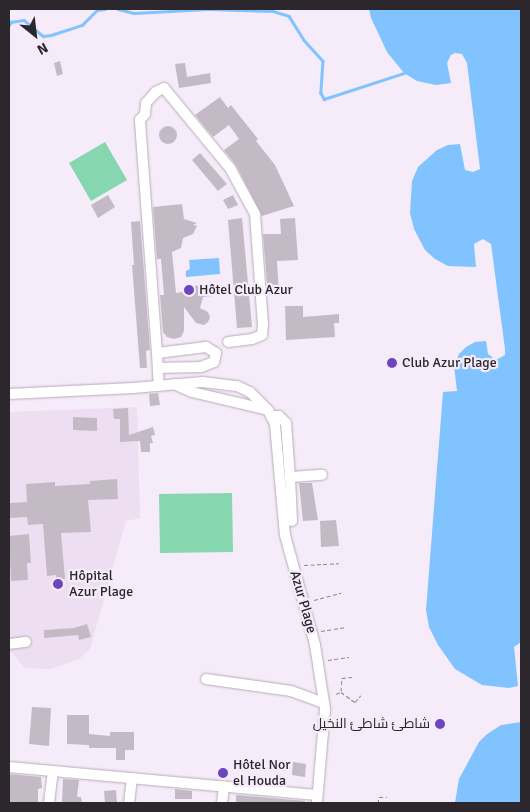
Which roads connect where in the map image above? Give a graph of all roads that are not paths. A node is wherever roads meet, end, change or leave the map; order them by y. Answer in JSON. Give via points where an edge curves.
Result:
{"nodes":[{"id":1,"x":228,"y":342,"type":"dead end"},
{"id":2,"x":157,"y":353,"type":"junction"},
{"id":3,"x":158,"y":368,"type":"junction"},
{"id":4,"x":174,"y":384,"type":"junction"},
{"id":5,"x":159,"y":386,"type":"junction"},
{"id":6,"x":9,"y":394,"type":"edge"},
{"id":7,"x":270,"y":413,"type":"junction"},
{"id":8,"x":322,"y":475,"type":"dead end"},
{"id":9,"x":290,"y":477,"type":"junction"},
{"id":10,"x":292,"y":521,"type":"dead end"},
{"id":11,"x":26,"y":642,"type":"dead end"},
{"id":12,"x":9,"y":644,"type":"edge"},
{"id":13,"x":206,"y":679,"type":"dead end"},
{"id":14,"x":324,"y":703,"type":"junction"},
{"id":15,"x":9,"y":767,"type":"edge"},
{"id":16,"x":52,"y":771,"type":"junction"},
{"id":17,"x":132,"y":778,"type":"junction"},
{"id":18,"x":224,"y":786,"type":"junction"},
{"id":19,"x":317,"y":799,"type":"edge"},
{"id":20,"x":49,"y":803,"type":"edge"},
{"id":21,"x":129,"y":803,"type":"edge"},
{"id":22,"x":222,"y":803,"type":"edge"}],
"edges":[{"from":1,"to":2,"type":"street","via":[[252,340],[262,335],[255,214],[230,168],[164,88],[146,103],[145,114],[140,120]]},
{"from":2,"to":3,"type":"street"},
{"from":2,"to":3,"type":"street","via":[[206,347],[216,353],[214,362],[201,366]]},
{"from":3,"to":5,"type":"street"},
{"from":4,"to":5,"type":"street"},
{"from":4,"to":7,"type":"street"},
{"from":4,"to":7,"type":"street","via":[[203,382],[237,386],[255,396]]},
{"from":5,"to":6,"type":"street"},
{"from":7,"to":9,"type":"street","via":[[286,423]]},
{"from":7,"to":14,"type":"street","name":"Azur Plage","via":[[275,429],[285,535],[315,645]]},
{"from":8,"to":9,"type":"street"},
{"from":9,"to":10,"type":"street"},
{"from":11,"to":12,"type":"street"},
{"from":13,"to":14,"type":"street","via":[[291,691]]},
{"from":14,"to":19,"type":"street","name":"Azur Plage"},
{"from":15,"to":16,"type":"street"},
{"from":16,"to":17,"type":"street"},
{"from":16,"to":20,"type":"street"},
{"from":17,"to":18,"type":"street"},
{"from":17,"to":21,"type":"street"},
{"from":18,"to":19,"type":"street"},
{"from":18,"to":22,"type":"street"}]}
